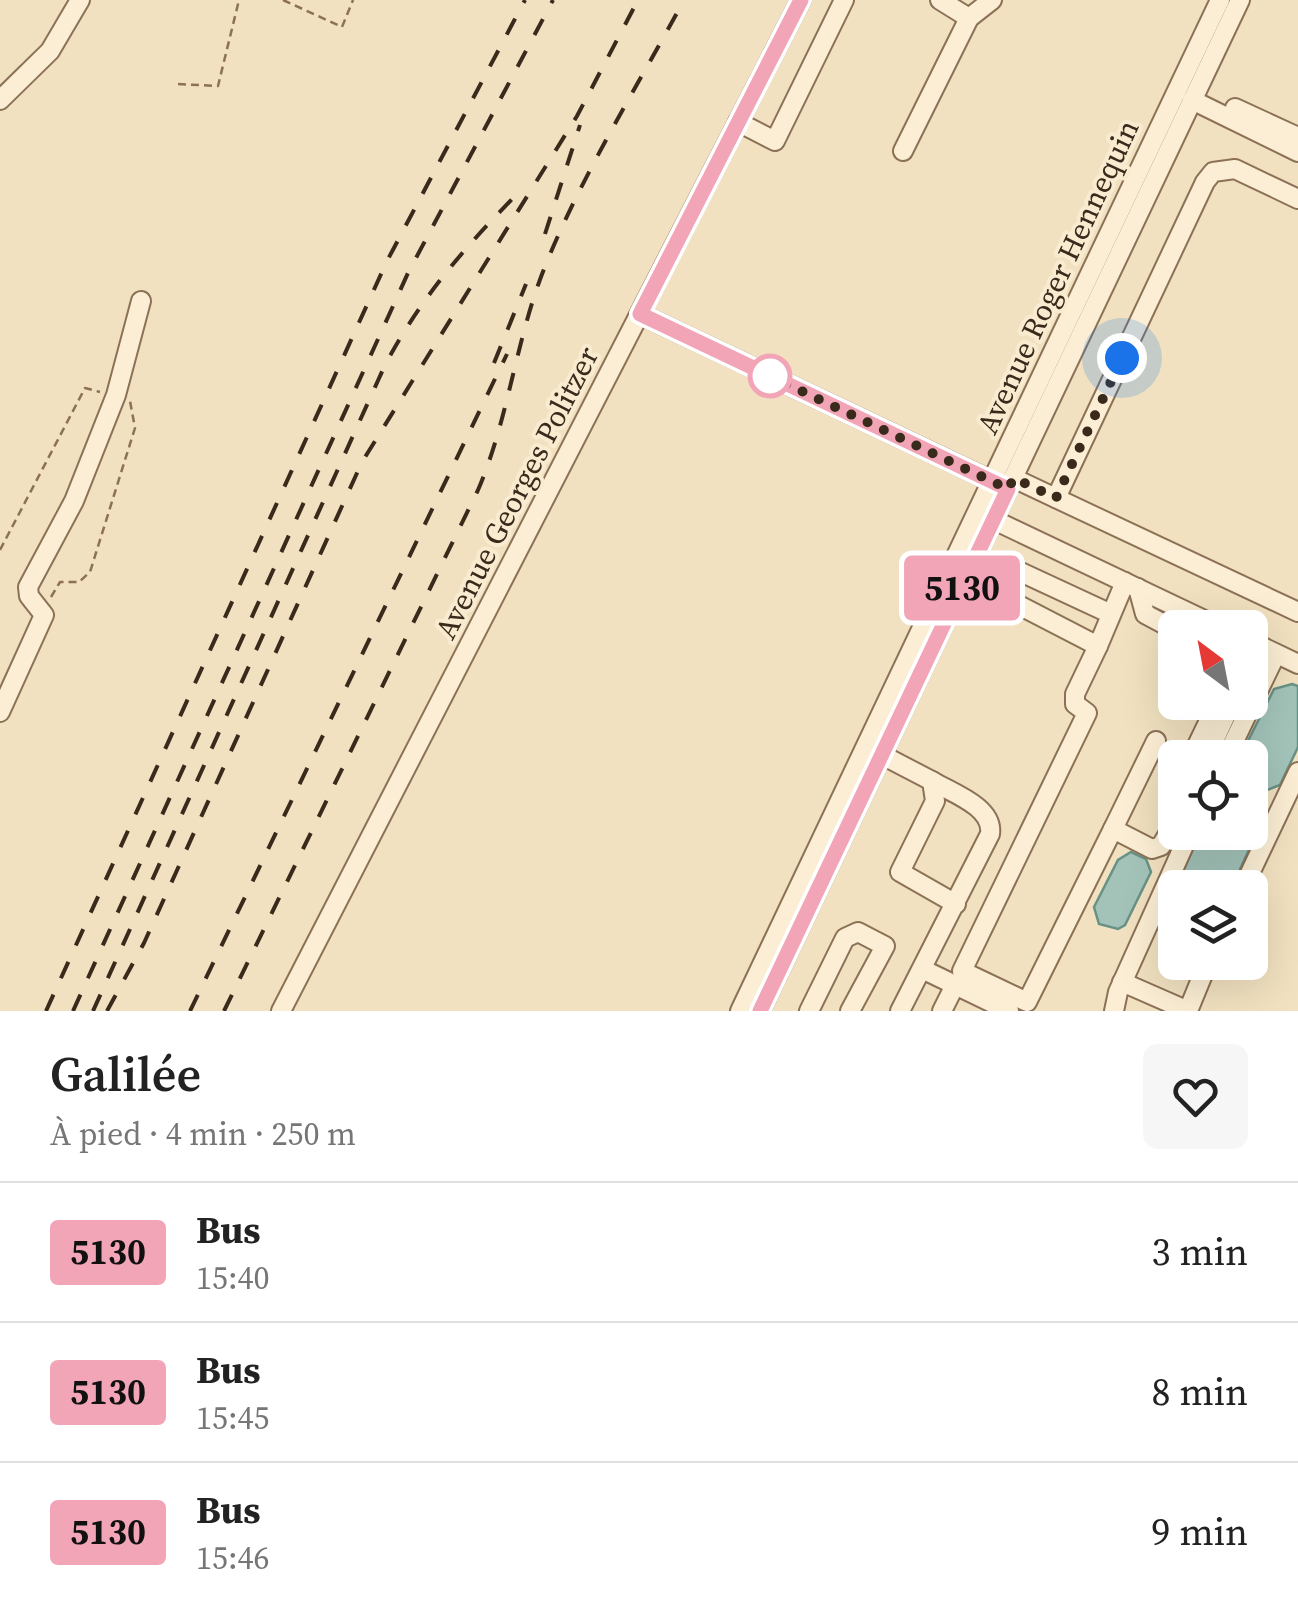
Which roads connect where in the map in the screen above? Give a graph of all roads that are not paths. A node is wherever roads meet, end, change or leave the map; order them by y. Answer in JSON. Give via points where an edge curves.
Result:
{"nodes":[{"id":1,"x":80,"y":0,"type":"edge"},
{"id":2,"x":801,"y":0,"type":"edge"},
{"id":3,"x":844,"y":0,"type":"edge"},
{"id":4,"x":940,"y":0,"type":"edge"},
{"id":5,"x":992,"y":0,"type":"edge"},
{"id":6,"x":1220,"y":0,"type":"edge"},
{"id":7,"x":1240,"y":0,"type":"edge"},
{"id":8,"x":969,"y":18,"type":"junction"},
{"id":9,"x":1194,"y":96,"type":"junction"},
{"id":10,"x":0,"y":100,"type":"edge"},
{"id":11,"x":738,"y":122,"type":"junction"},
{"id":12,"x":1298,"y":137,"type":"edge"},
{"id":13,"x":903,"y":151,"type":"dead end"},
{"id":14,"x":1298,"y":152,"type":"edge"},
{"id":15,"x":1298,"y":199,"type":"edge"},
{"id":16,"x":141,"y":301,"type":"dead end"},
{"id":17,"x":640,"y":314,"type":"junction"},
{"id":18,"x":1004,"y":483,"type":"junction"},
{"id":19,"x":1056,"y":498,"type":"junction"},
{"id":20,"x":994,"y":520,"type":"junction"},
{"id":21,"x":1132,"y":585,"type":"junction"},
{"id":22,"x":1185,"y":610,"type":"edge"},
{"id":23,"x":1298,"y":612,"type":"edge"},
{"id":24,"x":1111,"y":614,"type":"junction"},
{"id":25,"x":1158,"y":621,"type":"edge"},
{"id":26,"x":1098,"y":646,"type":"junction"},
{"id":27,"x":1268,"y":650,"type":"edge"},
{"id":28,"x":1298,"y":664,"type":"edge"},
{"id":29,"x":0,"y":712,"type":"edge"},
{"id":30,"x":1156,"y":741,"type":"dead end"},
{"id":31,"x":882,"y":754,"type":"junction"},
{"id":32,"x":1298,"y":772,"type":"edge"},
{"id":33,"x":932,"y":781,"type":"junction"},
{"id":34,"x":1113,"y":829,"type":"junction"},
{"id":35,"x":1158,"y":847,"type":"edge"},
{"id":36,"x":1182,"y":850,"type":"edge"},
{"id":37,"x":1252,"y":870,"type":"edge"},
{"id":38,"x":956,"y":904,"type":"junction"},
{"id":39,"x":922,"y":969,"type":"junction"},
{"id":40,"x":1200,"y":980,"type":"edge"},
{"id":41,"x":1122,"y":982,"type":"junction"},
{"id":42,"x":955,"y":985,"type":"junction"},
{"id":43,"x":1118,"y":1010,"type":"edge"},
{"id":44,"x":1187,"y":1010,"type":"edge"},
{"id":45,"x":282,"y":1011,"type":"edge"},
{"id":46,"x":740,"y":1011,"type":"edge"},
{"id":47,"x":760,"y":1011,"type":"edge"},
{"id":48,"x":809,"y":1011,"type":"edge"},
{"id":49,"x":850,"y":1011,"type":"edge"},
{"id":50,"x":900,"y":1011,"type":"edge"},
{"id":51,"x":942,"y":1011,"type":"edge"},
{"id":52,"x":1009,"y":1011,"type":"edge"}],
"edges":[{"from":1,"to":10,"type":"street","via":[[50,51]]},
{"from":2,"to":11,"type":"street","name":"Avenue Georges Politzer"},
{"from":3,"to":11,"type":"street","via":[[775,141]]},
{"from":4,"to":8,"type":"street"},
{"from":5,"to":8,"type":"street"},
{"from":6,"to":18,"type":"street","name":"Avenue Roger Hennequin"},
{"from":7,"to":9,"type":"street","name":"Avenue Roger Hennequin"},
{"from":8,"to":13,"type":"street"},
{"from":9,"to":12,"type":"street"},
{"from":9,"to":14,"type":"street"},
{"from":9,"to":18,"type":"street","name":"Avenue Roger Hennequin"},
{"from":11,"to":17,"type":"street","name":"Avenue Georges Politzer"},
{"from":15,"to":19,"type":"street","via":[[1235,168],[1212,172]]},
{"from":16,"to":29,"type":"street","via":[[116,395],[74,502],[28,587],[44,616]]},
{"from":17,"to":18,"type":"street"},
{"from":17,"to":45,"type":"street","name":"Avenue Georges Politzer"},
{"from":18,"to":19,"type":"street"},
{"from":18,"to":20,"type":"street","name":"Avenue Roger Hennequin"},
{"from":18,"to":46,"type":"street","name":"Avenue Roger Hennequin"},
{"from":19,"to":23,"type":"street"},
{"from":20,"to":21,"type":"street"},
{"from":20,"to":31,"type":"street","name":"Avenue Roger Hennequin"},
{"from":21,"to":22,"type":"street"},
{"from":21,"to":24,"type":"street"},
{"from":21,"to":25,"type":"street","via":[[1145,614]]},
{"from":24,"to":26,"type":"street"},
{"from":24,"to":26,"type":"street","via":[[1014,569],[1001,596]]},
{"from":26,"to":34,"type":"street","via":[[1075,694],[1075,704],[1087,714],[962,970],[1027,1002]]},
{"from":27,"to":28,"type":"street"},
{"from":30,"to":34,"type":"street"},
{"from":31,"to":33,"type":"street"},
{"from":31,"to":47,"type":"street","name":"Avenue Roger Hennequin"},
{"from":32,"to":37,"type":"street"},
{"from":33,"to":38,"type":"street","via":[[986,814],[992,826]]},
{"from":33,"to":38,"type":"street","via":[[936,801],[900,872]]},
{"from":34,"to":35,"type":"street"},
{"from":36,"to":41,"type":"street"},
{"from":38,"to":39,"type":"street"},
{"from":39,"to":42,"type":"street"},
{"from":39,"to":50,"type":"street"},
{"from":40,"to":44,"type":"street"},
{"from":41,"to":43,"type":"street"},
{"from":41,"to":44,"type":"street"},
{"from":42,"to":51,"type":"street"},
{"from":42,"to":52,"type":"street"},
{"from":48,"to":49,"type":"street","via":[[845,938],[858,932],[885,946]]}]}
